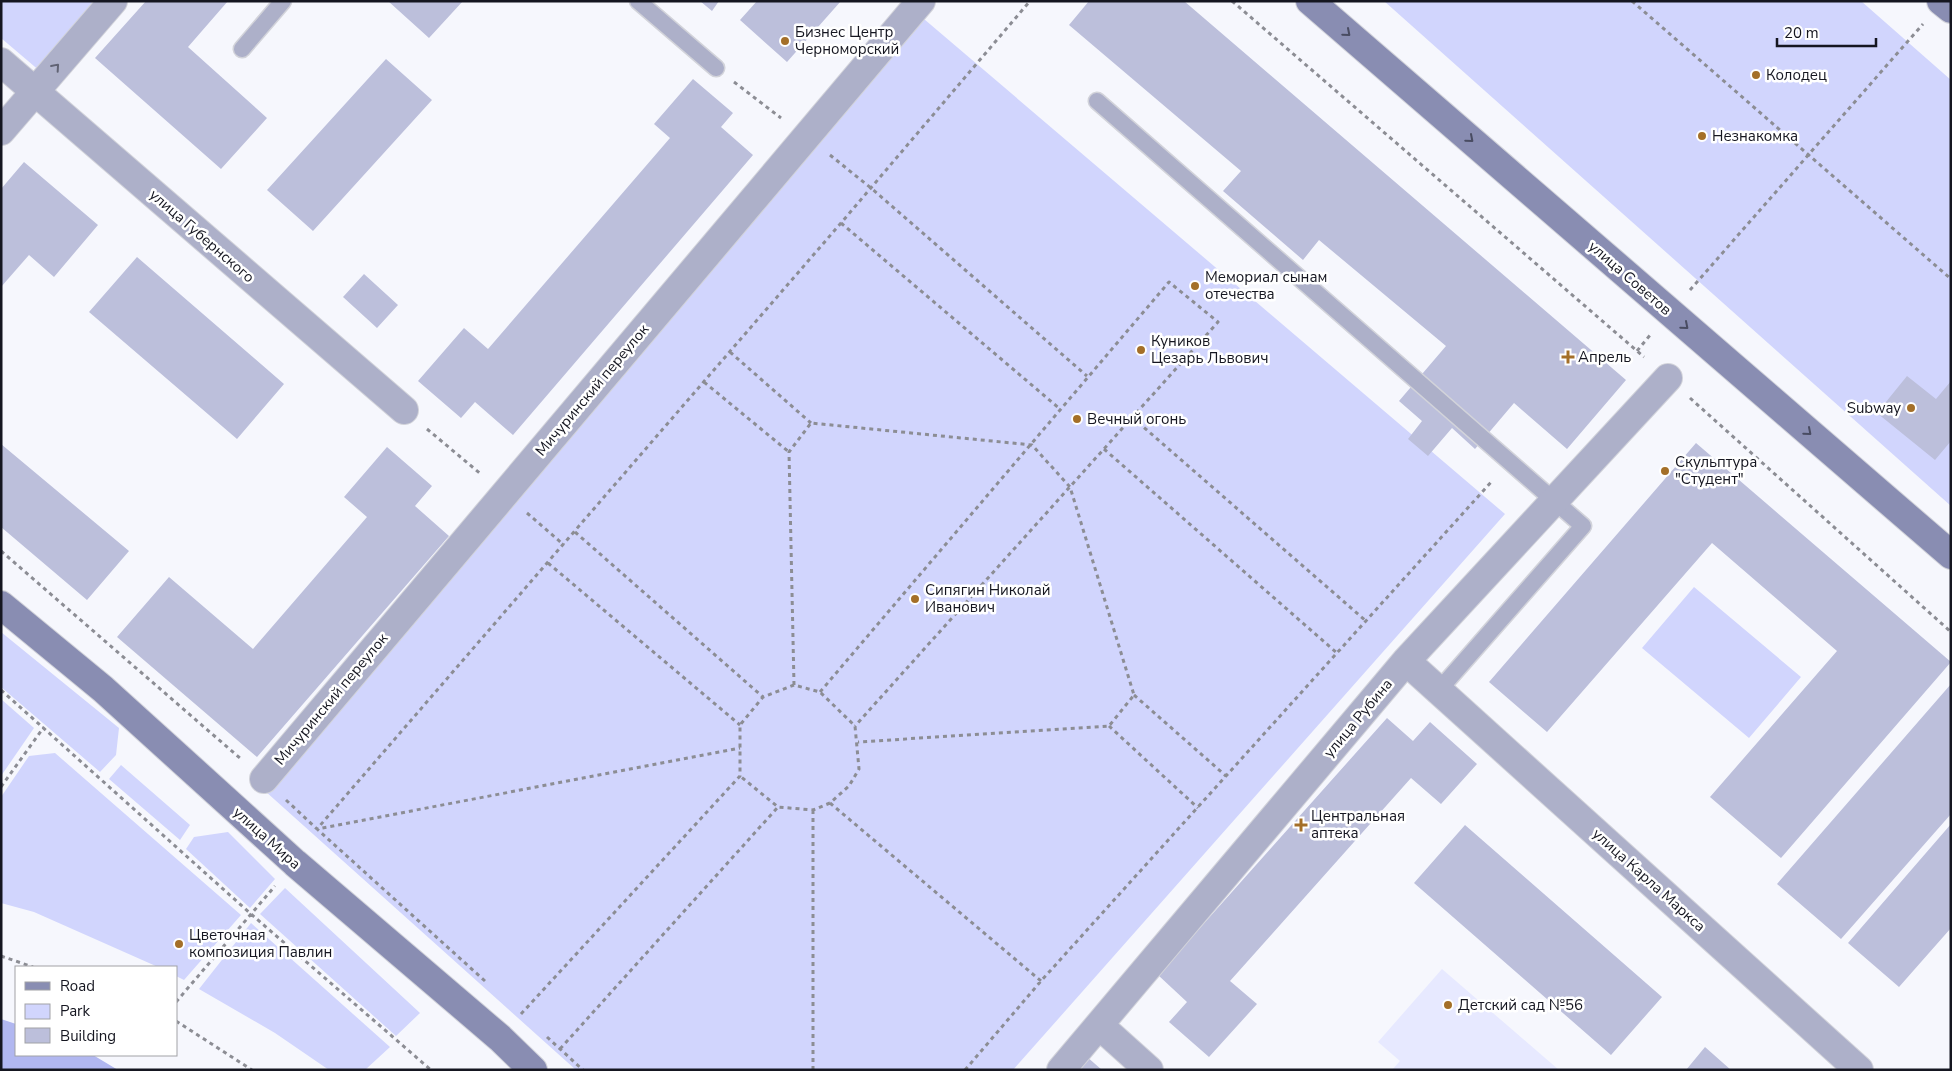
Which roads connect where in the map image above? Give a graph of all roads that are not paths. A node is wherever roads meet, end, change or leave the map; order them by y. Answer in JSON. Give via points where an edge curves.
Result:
{"nodes":[{"id":1,"x":113,"y":1,"type":"edge"},
{"id":2,"x":283,"y":1,"type":"edge"},
{"id":3,"x":638,"y":1,"type":"edge"},
{"id":4,"x":921,"y":1,"type":"edge"},
{"id":5,"x":1310,"y":1,"type":"edge"},
{"id":6,"x":242,"y":49,"type":"dead end"},
{"id":7,"x":1,"y":62,"type":"edge"},
{"id":8,"x":716,"y":68,"type":"dead end"},
{"id":9,"x":35,"y":92,"type":"junction"},
{"id":10,"x":1097,"y":101,"type":"dead end"},
{"id":11,"x":1,"y":131,"type":"edge"},
{"id":12,"x":1668,"y":378,"type":"road end"},
{"id":13,"x":404,"y":410,"type":"dead end"},
{"id":14,"x":1554,"y":501,"type":"junction"},
{"id":15,"x":1951,"y":555,"type":"edge"},
{"id":16,"x":1,"y":605,"type":"edge"},
{"id":17,"x":1406,"y":661,"type":"junction"},
{"id":18,"x":1439,"y":690,"type":"junction"},
{"id":19,"x":264,"y":779,"type":"road end"},
{"id":20,"x":1098,"y":1025,"type":"junction"},
{"id":21,"x":533,"y":1070,"type":"edge"},
{"id":22,"x":1061,"y":1070,"type":"edge"},
{"id":23,"x":1149,"y":1070,"type":"edge"},
{"id":24,"x":1859,"y":1070,"type":"edge"}],
"edges":[{"from":9,"to":1,"type":"street","one_way":true},
{"from":2,"to":6,"type":"lane"},
{"from":3,"to":8,"type":"lane"},
{"from":4,"to":19,"type":"street","name":"Мичуринский переулок"},
{"from":5,"to":15,"type":"street","name":"улица Советов","one_way":true},
{"from":7,"to":9,"type":"street","name":"улица Губернского"},
{"from":9,"to":11,"type":"street"},
{"from":9,"to":13,"type":"street","name":"улица Губернского"},
{"from":10,"to":14,"type":"lane"},
{"from":12,"to":14,"type":"street","name":"улица Рубина"},
{"from":14,"to":17,"type":"street","name":"улица Рубина"},
{"from":14,"to":18,"type":"lane","via":[[1583,526]]},
{"from":16,"to":21,"type":"street","name":"улица Мира","via":[[103,689],[295,863]]},
{"from":17,"to":18,"type":"street","name":"улица Карла Маркса"},
{"from":17,"to":20,"type":"street","name":"улица Рубина"},
{"from":18,"to":24,"type":"street","name":"улица Карла Маркса"},
{"from":20,"to":22,"type":"street","name":"улица Рубина"},
{"from":20,"to":23,"type":"street"}]}
